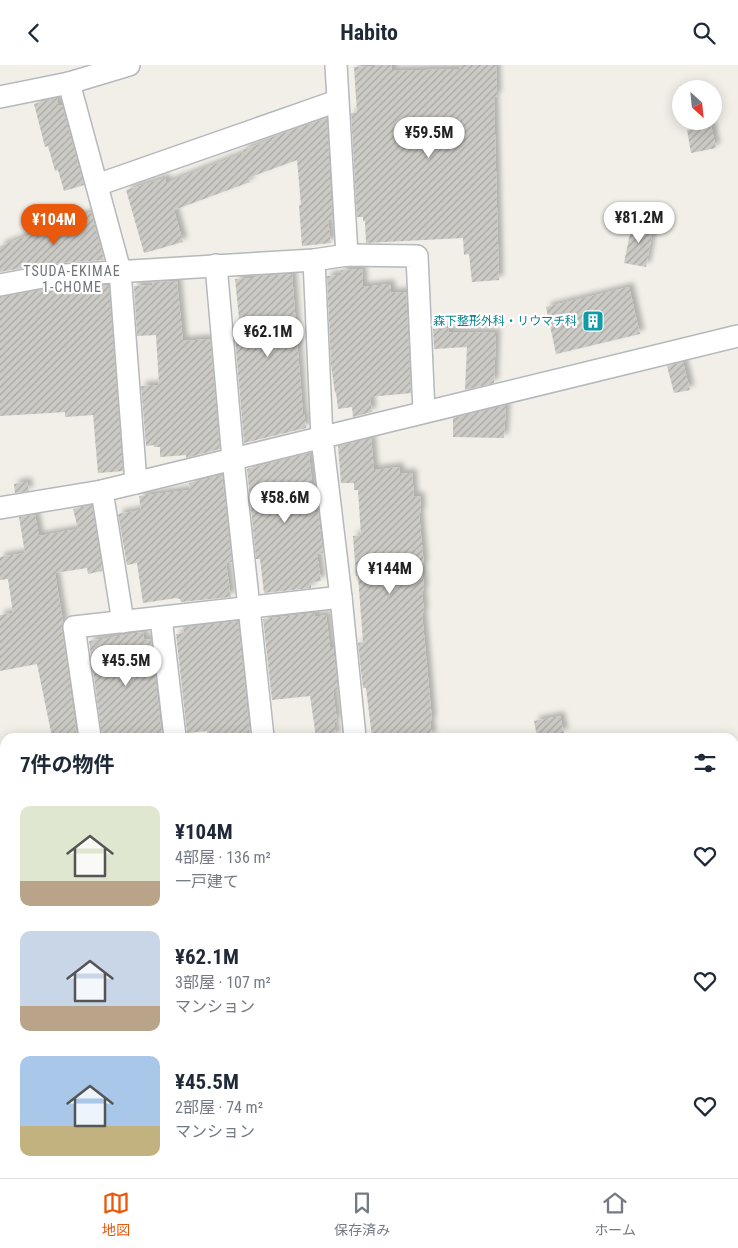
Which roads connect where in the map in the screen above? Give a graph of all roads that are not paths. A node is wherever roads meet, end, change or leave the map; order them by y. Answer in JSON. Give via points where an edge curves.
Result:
{"nodes":[{"id":1,"x":129,"y":65,"type":"edge"},
{"id":2,"x":336,"y":65,"type":"edge"},
{"id":3,"x":69,"y":83,"type":"junction"},
{"id":4,"x":0,"y":97,"type":"edge"},
{"id":5,"x":337,"y":101,"type":"junction"},
{"id":6,"x":97,"y":185,"type":"junction"},
{"id":7,"x":348,"y":255,"type":"junction"},
{"id":8,"x":314,"y":260,"type":"junction"},
{"id":9,"x":216,"y":265,"type":"junction"},
{"id":10,"x":120,"y":271,"type":"junction"},
{"id":11,"x":0,"y":285,"type":"edge"},
{"id":12,"x":738,"y":336,"type":"edge"},
{"id":13,"x":424,"y":413,"type":"junction"},
{"id":14,"x":322,"y":438,"type":"junction"},
{"id":15,"x":233,"y":459,"type":"junction"},
{"id":16,"x":136,"y":483,"type":"junction"},
{"id":17,"x":102,"y":491,"type":"junction"},
{"id":18,"x":0,"y":508,"type":"edge"},
{"id":19,"x":341,"y":597,"type":"junction"},
{"id":20,"x":248,"y":607,"type":"junction"},
{"id":21,"x":161,"y":618,"type":"junction"},
{"id":22,"x":123,"y":622,"type":"junction"},
{"id":23,"x":89,"y":733,"type":"edge"},
{"id":24,"x":175,"y":733,"type":"edge"},
{"id":25,"x":263,"y":733,"type":"edge"},
{"id":26,"x":355,"y":733,"type":"edge"}],
"edges":[{"from":1,"to":3,"type":"street"},
{"from":2,"to":5,"type":"street"},
{"from":3,"to":4,"type":"street"},
{"from":3,"to":6,"type":"street"},
{"from":5,"to":6,"type":"street"},
{"from":5,"to":7,"type":"street"},
{"from":6,"to":10,"type":"street"},
{"from":7,"to":8,"type":"street"},
{"from":7,"to":13,"type":"street","via":[[417,256]]},
{"from":8,"to":9,"type":"street"},
{"from":8,"to":14,"type":"street"},
{"from":9,"to":10,"type":"street"},
{"from":9,"to":15,"type":"street"},
{"from":10,"to":11,"type":"street","via":[[48,276]]},
{"from":10,"to":16,"type":"street"},
{"from":12,"to":13,"type":"street"},
{"from":13,"to":14,"type":"street"},
{"from":14,"to":15,"type":"street"},
{"from":14,"to":19,"type":"street"},
{"from":15,"to":16,"type":"street"},
{"from":15,"to":20,"type":"street"},
{"from":16,"to":17,"type":"street"},
{"from":17,"to":18,"type":"street"},
{"from":17,"to":22,"type":"street"},
{"from":19,"to":20,"type":"street"},
{"from":19,"to":26,"type":"street"},
{"from":20,"to":21,"type":"street"},
{"from":20,"to":25,"type":"street"},
{"from":21,"to":22,"type":"street"},
{"from":21,"to":24,"type":"street"},
{"from":22,"to":23,"type":"street","via":[[74,627]]}]}
